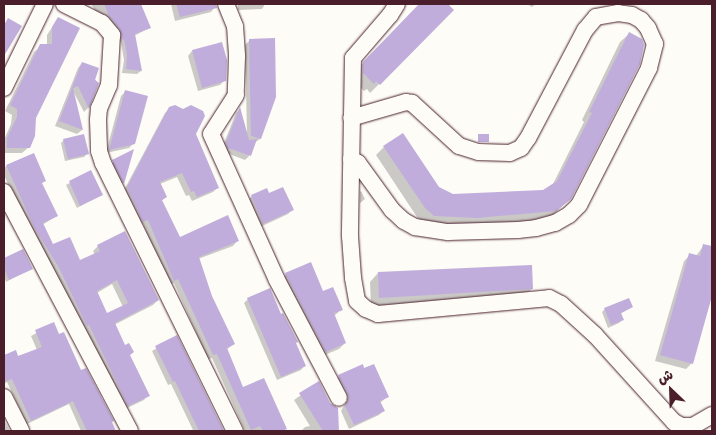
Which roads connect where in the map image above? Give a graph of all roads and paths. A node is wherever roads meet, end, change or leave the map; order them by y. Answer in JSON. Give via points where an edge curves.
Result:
{"nodes":[{"id":1,"x":45,"y":4,"type":"edge"},
{"id":2,"x":64,"y":4,"type":"edge"},
{"id":3,"x":226,"y":4,"type":"edge"},
{"id":4,"x":397,"y":4,"type":"edge"},
{"id":5,"x":4,"y":88,"type":"edge"},
{"id":6,"x":351,"y":118,"type":"junction"},
{"id":7,"x":351,"y":159,"type":"junction"},
{"id":8,"x":4,"y":192,"type":"edge"},
{"id":9,"x":4,"y":397,"type":"edge"},
{"id":10,"x":339,"y":398,"type":"dead end"},
{"id":11,"x":712,"y":415,"type":"edge"},
{"id":12,"x":21,"y":431,"type":"edge"},
{"id":13,"x":130,"y":431,"type":"edge"},
{"id":14,"x":235,"y":431,"type":"edge"}],
"edges":[{"from":1,"to":5,"type":"street"},
{"from":2,"to":14,"type":"street","via":[[102,22],[112,35],[108,85],[98,120],[99,151]]},
{"from":3,"to":10,"type":"street","via":[[235,26],[236,95],[211,134],[277,280]]},
{"from":4,"to":6,"type":"street","via":[[353,58]]},
{"from":6,"to":7,"type":"street"},
{"from":6,"to":7,"type":"street","via":[[412,103],[459,146],[478,152],[510,153],[521,148],[528,138],[585,30],[596,17],[618,13],[632,15],[648,28],[655,44],[649,68],[579,205],[555,223],[518,230],[448,232],[415,227],[392,210],[358,163]]},
{"from":7,"to":11,"type":"street","via":[[353,278],[358,300],[366,309],[378,314],[549,298],[561,304],[595,335],[674,422],[694,426]]},
{"from":8,"to":13,"type":"street"},
{"from":9,"to":12,"type":"street"}]}
